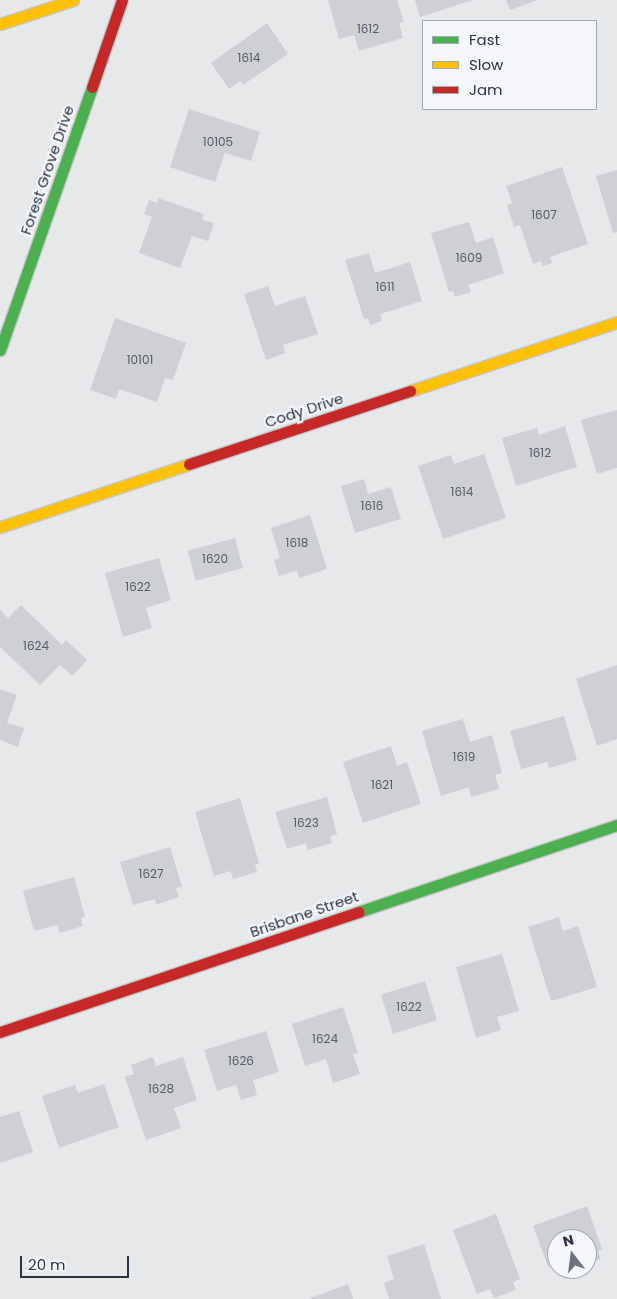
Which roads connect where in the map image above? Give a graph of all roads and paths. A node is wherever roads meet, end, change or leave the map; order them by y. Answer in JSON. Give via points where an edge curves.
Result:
{"nodes":[{"id":1,"x":73,"y":0,"type":"edge"},
{"id":2,"x":122,"y":0,"type":"edge"},
{"id":3,"x":0,"y":24,"type":"edge"},
{"id":4,"x":617,"y":322,"type":"edge"},
{"id":5,"x":0,"y":350,"type":"edge"},
{"id":6,"x":0,"y":526,"type":"edge"},
{"id":7,"x":617,"y":824,"type":"edge"},
{"id":8,"x":0,"y":1032,"type":"edge"}],
"edges":[{"from":1,"to":3,"type":"street"},
{"from":2,"to":5,"type":"street","name":"Forest Grove Drive"},
{"from":4,"to":6,"type":"street","name":"Cody Drive"},
{"from":7,"to":8,"type":"street","name":"Brisbane Street"}]}
